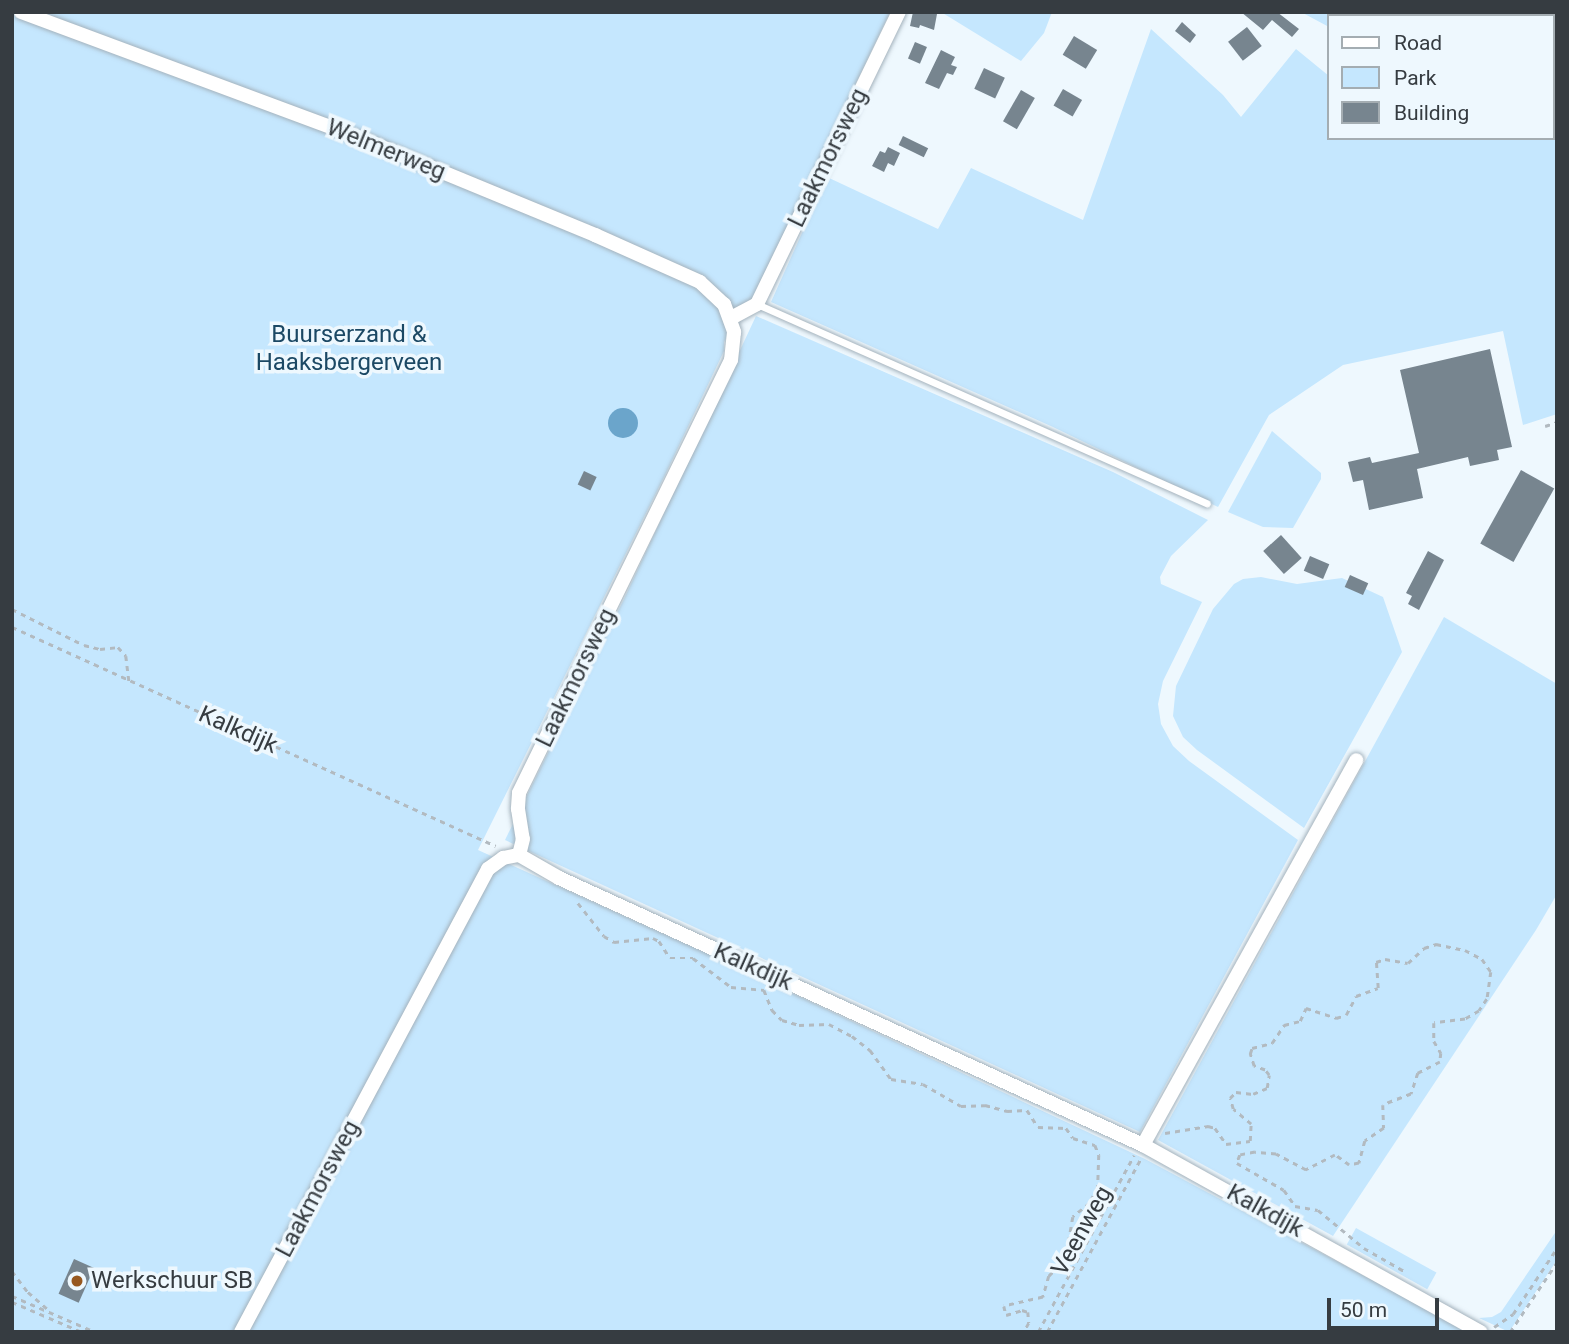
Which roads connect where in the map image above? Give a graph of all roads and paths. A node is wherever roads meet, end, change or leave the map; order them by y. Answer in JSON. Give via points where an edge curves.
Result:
{"nodes":[{"id":1,"x":21,"y":12,"type":"edge"},
{"id":2,"x":899,"y":12,"type":"edge"},
{"id":3,"x":757,"y":304,"type":"junction"},
{"id":4,"x":731,"y":318,"type":"junction"},
{"id":5,"x":1557,"y":422,"type":"edge"},
{"id":6,"x":1545,"y":426,"type":"dead end"},
{"id":7,"x":1207,"y":503,"type":"dead end"},
{"id":8,"x":12,"y":608,"type":"edge"},
{"id":9,"x":12,"y":627,"type":"edge"},
{"id":10,"x":129,"y":681,"type":"junction"},
{"id":11,"x":1356,"y":760,"type":"dead end"},
{"id":12,"x":519,"y":855,"type":"junction"},
{"id":13,"x":575,"y":900,"type":"dead end"},
{"id":14,"x":1146,"y":1140,"type":"junction"},
{"id":15,"x":1557,"y":1248,"type":"edge"},
{"id":16,"x":1557,"y":1262,"type":"edge"},
{"id":17,"x":12,"y":1271,"type":"edge"},
{"id":18,"x":1405,"y":1272,"type":"dead end"},
{"id":19,"x":12,"y":1296,"type":"edge"},
{"id":20,"x":12,"y":1302,"type":"edge"},
{"id":21,"x":53,"y":1314,"type":"junction"},
{"id":22,"x":82,"y":1332,"type":"edge"},
{"id":23,"x":95,"y":1332,"type":"edge"},
{"id":24,"x":241,"y":1332,"type":"edge"},
{"id":25,"x":1024,"y":1332,"type":"edge"},
{"id":26,"x":1038,"y":1332,"type":"edge"},
{"id":27,"x":1047,"y":1332,"type":"edge"},
{"id":28,"x":1481,"y":1332,"type":"edge"},
{"id":29,"x":1510,"y":1332,"type":"edge"}],
"edges":[{"from":1,"to":4,"type":"street","name":"Welmerweg","via":[[367,141],[619,246],[700,282],[715,293]]},
{"from":2,"to":3,"type":"street","name":"Laakmorsweg"},
{"from":3,"to":4,"type":"street"},
{"from":3,"to":7,"type":"lane"},
{"from":4,"to":12,"type":"street","name":"Laakmorsweg","via":[[731,360],[519,793],[523,839]]},
{"from":5,"to":6,"type":"path"},
{"from":8,"to":10,"type":"path","via":[[85,645],[118,648],[126,656]]},
{"from":9,"to":10,"type":"path","name":"Kalkdijk"},
{"from":10,"to":12,"type":"path","name":"Kalkdijk"},
{"from":11,"to":14,"type":"street"},
{"from":12,"to":14,"type":"street","name":"Kalkdijk","via":[[559,878]]},
{"from":12,"to":24,"type":"street","name":"Laakmorsweg","via":[[503,858],[488,869]]},
{"from":13,"to":25,"type":"path","via":[[614,942],[653,938],[666,955],[693,958],[731,987],[764,990],[782,1020],[799,1025],[829,1024],[852,1036],[870,1050],[891,1079],[923,1084],[961,1106],[1027,1110],[1038,1127],[1066,1128],[1073,1138],[1095,1145],[1098,1187],[1090,1203],[1073,1217],[1066,1258],[1049,1276],[1043,1297],[1004,1306],[1006,1315],[1028,1312]]},
{"from":14,"to":18,"type":"path","via":[[1208,1126],[1215,1128],[1226,1144],[1250,1142],[1251,1124],[1233,1109],[1230,1098],[1236,1092],[1253,1094],[1267,1088],[1269,1075],[1254,1066],[1252,1048],[1272,1043],[1284,1025],[1300,1021],[1306,1008],[1336,1018],[1346,1015],[1356,996],[1378,988],[1376,962],[1408,963],[1436,944],[1465,950],[1491,969],[1487,999],[1465,1019],[1434,1023],[1440,1062],[1418,1073],[1411,1094],[1383,1105],[1384,1128],[1364,1141],[1359,1163],[1349,1165],[1335,1155],[1306,1170],[1276,1154],[1255,1152],[1240,1155],[1237,1163],[1284,1190],[1294,1206],[1318,1210],[1364,1248]]},
{"from":14,"to":26,"type":"path","via":[[1132,1157]]},
{"from":14,"to":27,"type":"path","name":"Veenweg","via":[[1141,1161]]},
{"from":14,"to":28,"type":"street","name":"Kalkdijk"},
{"from":15,"to":28,"type":"path","via":[[1513,1314]]},
{"from":16,"to":29,"type":"path"},
{"from":17,"to":21,"type":"path"},
{"from":19,"to":21,"type":"path"},
{"from":20,"to":22,"type":"path"},
{"from":21,"to":23,"type":"path"}]}
